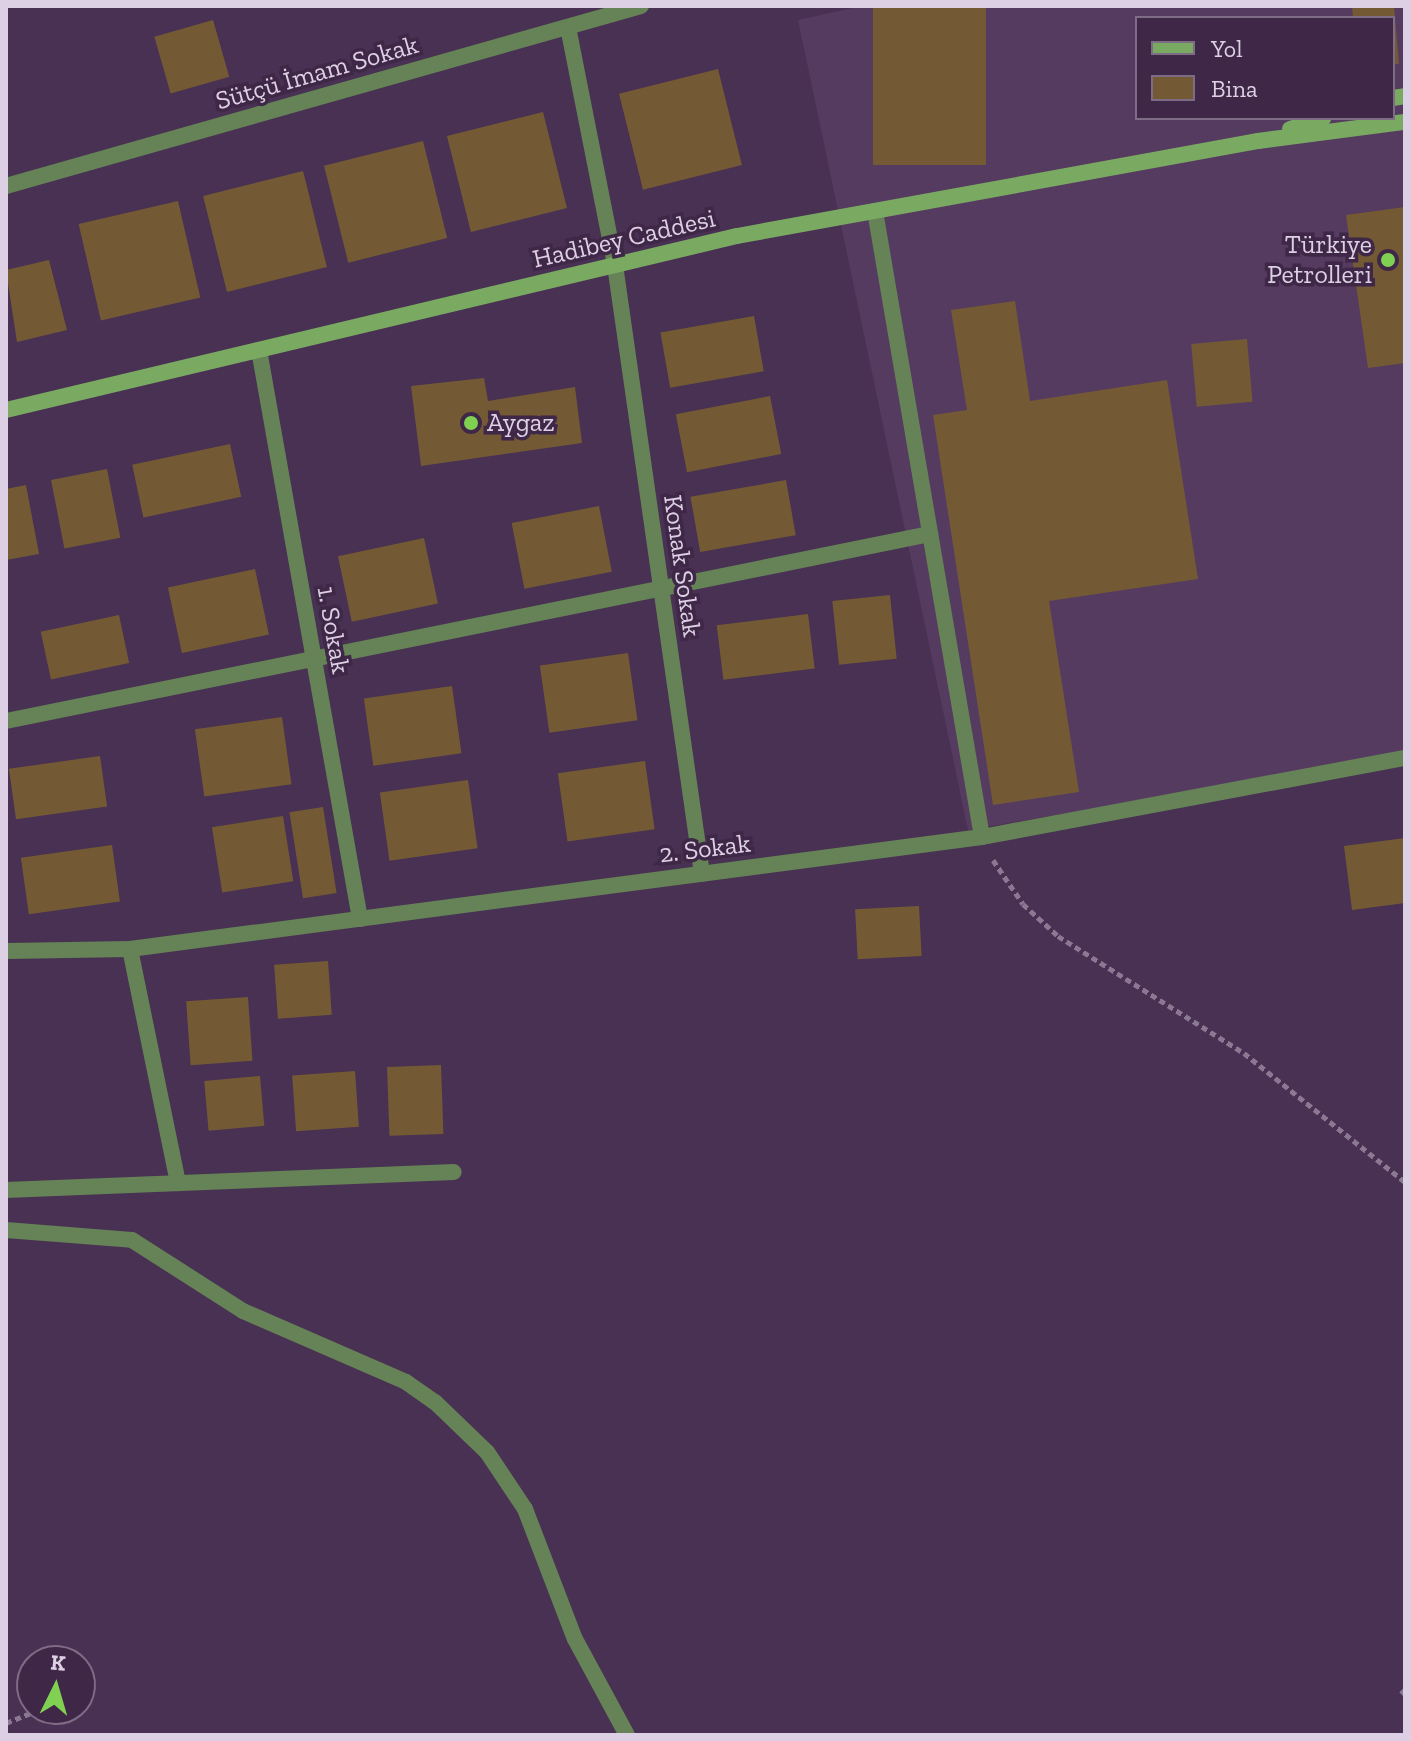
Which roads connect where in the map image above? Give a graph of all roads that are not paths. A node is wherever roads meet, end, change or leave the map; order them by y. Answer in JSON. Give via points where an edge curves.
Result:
{"nodes":[{"id":1,"x":641,"y":6,"type":"edge"},
{"id":2,"x":568,"y":27,"type":"junction"},
{"id":3,"x":1317,"y":120,"type":"edge"},
{"id":4,"x":1405,"y":122,"type":"edge"},
{"id":5,"x":1258,"y":141,"type":"junction"},
{"id":6,"x":6,"y":186,"type":"edge"},
{"id":7,"x":875,"y":211,"type":"junction"},
{"id":8,"x":615,"y":265,"type":"junction"},
{"id":9,"x":259,"y":350,"type":"junction"},
{"id":10,"x":6,"y":410,"type":"edge"},
{"id":11,"x":930,"y":534,"type":"junction"},
{"id":12,"x":661,"y":588,"type":"junction"},
{"id":13,"x":314,"y":659,"type":"junction"},
{"id":14,"x":6,"y":721,"type":"edge"},
{"id":15,"x":1405,"y":758,"type":"edge"},
{"id":16,"x":982,"y":837,"type":"junction"},
{"id":17,"x":702,"y":874,"type":"junction"},
{"id":18,"x":360,"y":919,"type":"junction"},
{"id":19,"x":130,"y":949,"type":"junction"},
{"id":20,"x":6,"y":951,"type":"edge"},
{"id":21,"x":454,"y":1172,"type":"dead end"},
{"id":22,"x":178,"y":1183,"type":"junction"},
{"id":23,"x":6,"y":1190,"type":"edge"},
{"id":24,"x":6,"y":1230,"type":"edge"},
{"id":25,"x":627,"y":1735,"type":"edge"}],
"edges":[{"from":1,"to":2,"type":"street","name":"Sütçü İmam Sokak"},
{"from":2,"to":6,"type":"street","name":"Sütçü İmam Sokak"},
{"from":2,"to":8,"type":"street","name":"Konak Sokak"},
{"from":3,"to":5,"type":"main road","name":"Hadibey Caddesi"},
{"from":4,"to":5,"type":"main road","name":"Hadibey Caddesi"},
{"from":5,"to":7,"type":"main road","name":"Hadibey Caddesi"},
{"from":7,"to":8,"type":"main road","name":"Hadibey Caddesi"},
{"from":7,"to":11,"type":"street"},
{"from":8,"to":9,"type":"main road","name":"Hadibey Caddesi"},
{"from":8,"to":12,"type":"street","name":"Konak Sokak"},
{"from":9,"to":10,"type":"main road","name":"Hadibey Caddesi"},
{"from":9,"to":13,"type":"street","name":"1. Sokak"},
{"from":11,"to":12,"type":"street"},
{"from":11,"to":16,"type":"street"},
{"from":12,"to":13,"type":"street"},
{"from":12,"to":17,"type":"street","name":"Konak Sokak"},
{"from":13,"to":14,"type":"street"},
{"from":13,"to":18,"type":"street","name":"1. Sokak"},
{"from":15,"to":16,"type":"street","name":"2. Sokak"},
{"from":16,"to":17,"type":"street","name":"2. Sokak"},
{"from":17,"to":18,"type":"street","name":"2. Sokak"},
{"from":18,"to":19,"type":"street","name":"2. Sokak"},
{"from":19,"to":20,"type":"street","name":"2. Sokak"},
{"from":19,"to":22,"type":"street"},
{"from":21,"to":22,"type":"street"},
{"from":22,"to":23,"type":"street"},
{"from":24,"to":25,"type":"street","via":[[132,1240],[243,1311],[406,1382],[435,1402],[487,1452],[525,1509],[575,1639]]}]}
